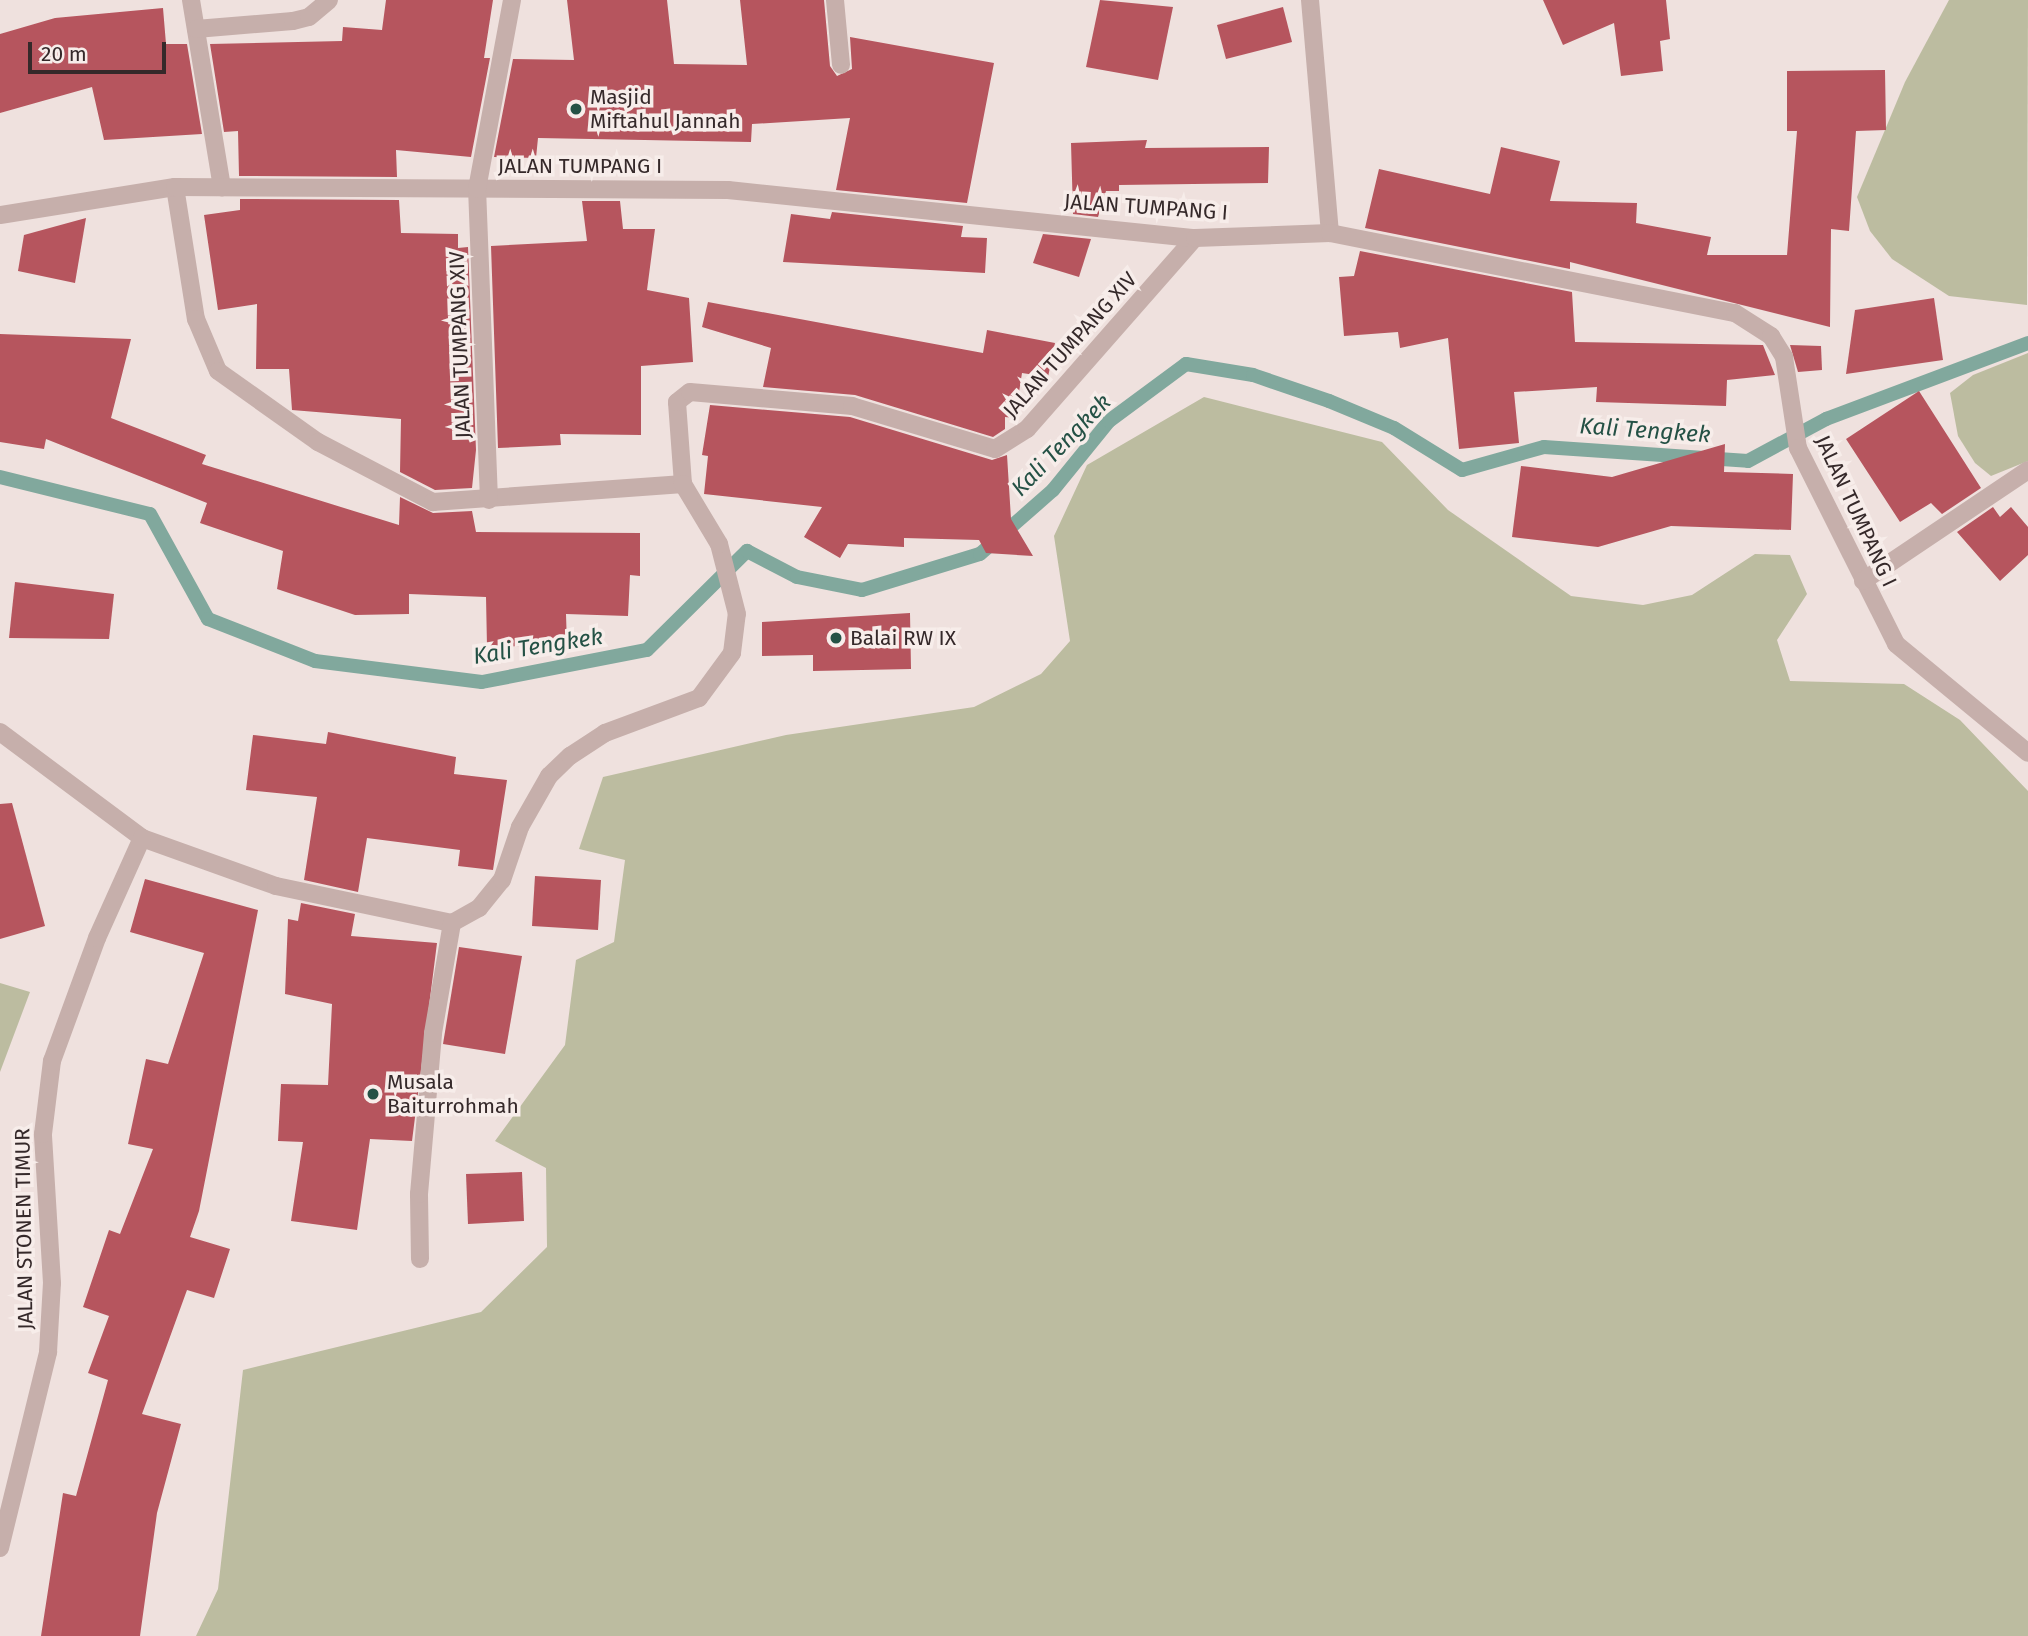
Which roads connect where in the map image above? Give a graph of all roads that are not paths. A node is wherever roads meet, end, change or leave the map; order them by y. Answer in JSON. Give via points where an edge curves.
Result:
{"nodes":[{"id":1,"x":191,"y":0,"type":"edge"},
{"id":2,"x":329,"y":0,"type":"edge"},
{"id":3,"x":512,"y":0,"type":"edge"},
{"id":4,"x":835,"y":0,"type":"edge"},
{"id":5,"x":1310,"y":0,"type":"edge"},
{"id":6,"x":196,"y":29,"type":"junction"},
{"id":7,"x":841,"y":65,"type":"dead end"},
{"id":8,"x":175,"y":187,"type":"junction"},
{"id":9,"x":222,"y":187,"type":"junction"},
{"id":10,"x":477,"y":189,"type":"junction"},
{"id":11,"x":0,"y":215,"type":"edge"},
{"id":12,"x":1330,"y":233,"type":"junction"},
{"id":13,"x":1195,"y":238,"type":"junction"},
{"id":14,"x":2028,"y":470,"type":"edge"},
{"id":15,"x":683,"y":484,"type":"junction"},
{"id":16,"x":489,"y":500,"type":"junction"},
{"id":17,"x":1863,"y":581,"type":"junction"},
{"id":18,"x":0,"y":732,"type":"edge"},
{"id":19,"x":2028,"y":753,"type":"edge"},
{"id":20,"x":142,"y":838,"type":"junction"},
{"id":21,"x":452,"y":923,"type":"junction"},
{"id":22,"x":420,"y":1259,"type":"dead end"},
{"id":23,"x":0,"y":1548,"type":"edge"}],
"edges":[{"from":1,"to":6,"type":"street"},
{"from":2,"to":6,"type":"street","via":[[309,16],[293,21]]},
{"from":3,"to":10,"type":"street","name":"JALAN TUMPANG XIV"},
{"from":4,"to":7,"type":"street"},
{"from":5,"to":12,"type":"street"},
{"from":6,"to":9,"type":"street"},
{"from":8,"to":9,"type":"street","name":"JALAN TUMPANG I"},
{"from":8,"to":11,"type":"street","name":"JALAN TUMPANG I"},
{"from":8,"to":16,"type":"street","via":[[195,319],[218,371],[318,442],[433,502]]},
{"from":9,"to":10,"type":"street","name":"JALAN TUMPANG I"},
{"from":10,"to":13,"type":"street","name":"JALAN TUMPANG I","via":[[728,190]]},
{"from":10,"to":16,"type":"street","name":"JALAN TUMPANG XIV"},
{"from":12,"to":13,"type":"street","name":"JALAN TUMPANG I"},
{"from":12,"to":17,"type":"street","name":"JALAN TUMPANG I","via":[[1735,313],[1770,336],[1784,357],[1798,448]]},
{"from":13,"to":15,"type":"street","name":"JALAN TUMPANG XIV","via":[[1009,444],[995,449],[852,406],[690,392],[677,402]]},
{"from":14,"to":17,"type":"street"},
{"from":15,"to":16,"type":"street"},
{"from":15,"to":21,"type":"street","name":"JALAN TUMPANG XIV","via":[[719,544],[737,614],[732,653],[719,677],[699,698],[605,733],[549,776],[520,827],[502,880],[479,908]]},
{"from":17,"to":19,"type":"street","name":"JALAN TUMPANG I","via":[[1896,644]]},
{"from":18,"to":20,"type":"street"},
{"from":20,"to":21,"type":"street","via":[[276,886]]},
{"from":20,"to":23,"type":"street","name":"JALAN STONEN TIMUR","via":[[97,938],[52,1061],[43,1134],[52,1283],[48,1352]]},
{"from":21,"to":22,"type":"street","via":[[433,1034],[419,1194]]}]}
